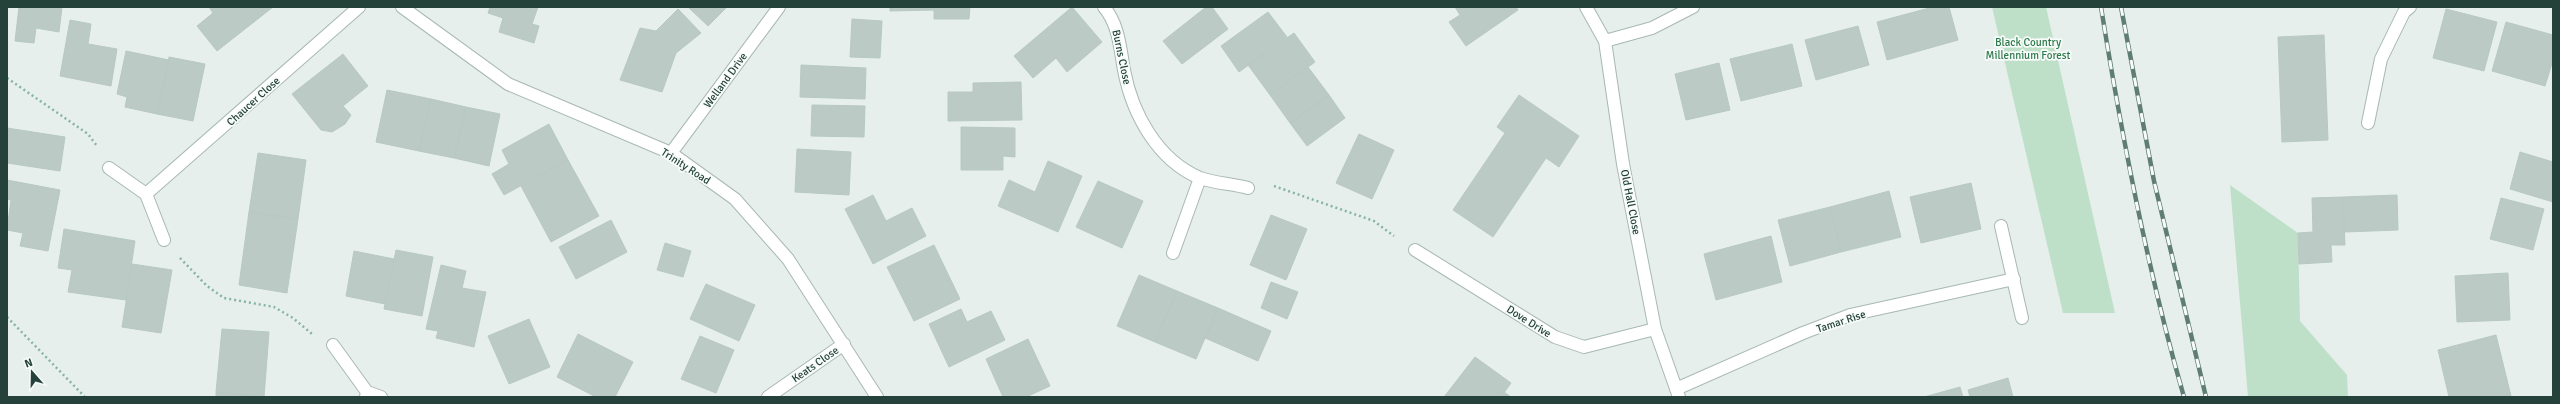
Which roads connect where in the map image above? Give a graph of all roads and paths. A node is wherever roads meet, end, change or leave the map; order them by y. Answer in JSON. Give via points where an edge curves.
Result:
{"nodes":[{"id":1,"x":359,"y":7,"type":"edge"},
{"id":2,"x":402,"y":7,"type":"edge"},
{"id":3,"x":779,"y":7,"type":"edge"},
{"id":4,"x":1104,"y":7,"type":"edge"},
{"id":5,"x":1586,"y":7,"type":"edge"},
{"id":6,"x":1693,"y":7,"type":"edge"},
{"id":7,"x":2410,"y":7,"type":"edge"},
{"id":8,"x":1605,"y":41,"type":"junction"},
{"id":9,"x":7,"y":78,"type":"edge"},
{"id":10,"x":2368,"y":123,"type":"dead end"},
{"id":11,"x":671,"y":153,"type":"junction"},
{"id":12,"x":109,"y":168,"type":"joint"},
{"id":13,"x":1200,"y":178,"type":"junction"},
{"id":14,"x":1248,"y":188,"type":"joint"},
{"id":15,"x":146,"y":194,"type":"junction"},
{"id":16,"x":2002,"y":226,"type":"dead end"},
{"id":17,"x":164,"y":240,"type":"joint"},
{"id":18,"x":1415,"y":250,"type":"joint"},
{"id":19,"x":1174,"y":254,"type":"dead end"},
{"id":20,"x":2014,"y":279,"type":"junction"},
{"id":21,"x":7,"y":317,"type":"edge"},
{"id":22,"x":2022,"y":318,"type":"dead end"},
{"id":23,"x":1655,"y":329,"type":"junction"},
{"id":24,"x":844,"y":344,"type":"junction"},
{"id":25,"x":333,"y":345,"type":"joint"},
{"id":26,"x":1678,"y":393,"type":"edge"},
{"id":27,"x":367,"y":395,"type":"edge"},
{"id":28,"x":85,"y":397,"type":"edge"},
{"id":29,"x":381,"y":397,"type":"edge"},
{"id":30,"x":768,"y":397,"type":"edge"},
{"id":31,"x":877,"y":397,"type":"edge"}],
"edges":[{"from":1,"to":15,"type":"street","name":"Chaucer Close"},
{"from":2,"to":11,"type":"street","name":"Trinity Road","via":[[508,84]]},
{"from":3,"to":11,"type":"street","name":"Welland Drive"},
{"from":4,"to":13,"type":"street","name":"Burns Close","via":[[1116,27],[1127,84],[1144,127],[1165,154]]},
{"from":5,"to":8,"type":"street","name":"Old Hall Close"},
{"from":6,"to":8,"type":"street","via":[[1652,28]]},
{"from":7,"to":10,"type":"street","via":[[2404,12],[2381,59]]},
{"from":8,"to":23,"type":"street","name":"Old Hall Close","via":[[1623,164]]},
{"from":9,"to":12,"type":"path","via":[[88,134]]},
{"from":11,"to":24,"type":"street","name":"Trinity Road","via":[[735,198],[788,259]]},
{"from":12,"to":15,"type":"street"},
{"from":13,"to":14,"type":"street","name":"Burns Close"},
{"from":13,"to":19,"type":"street"},
{"from":14,"to":18,"type":"path","via":[[1278,186],[1374,221]]},
{"from":15,"to":17,"type":"street"},
{"from":16,"to":20,"type":"street"},
{"from":17,"to":25,"type":"path","via":[[207,286],[224,298],[274,307],[294,318],[315,336]]},
{"from":18,"to":23,"type":"street","name":"Dove Drive","via":[[1555,337],[1584,347]]},
{"from":20,"to":22,"type":"street"},
{"from":20,"to":26,"type":"street","name":"Tamar Rise","via":[[1850,316],[1803,333]]},
{"from":21,"to":28,"type":"path"},
{"from":23,"to":26,"type":"street","name":"Old Hall Close"},
{"from":24,"to":30,"type":"street","name":"Keats Close"},
{"from":24,"to":31,"type":"street","name":"Trinity Road"},
{"from":25,"to":27,"type":"street"},
{"from":27,"to":29,"type":"street"}]}
